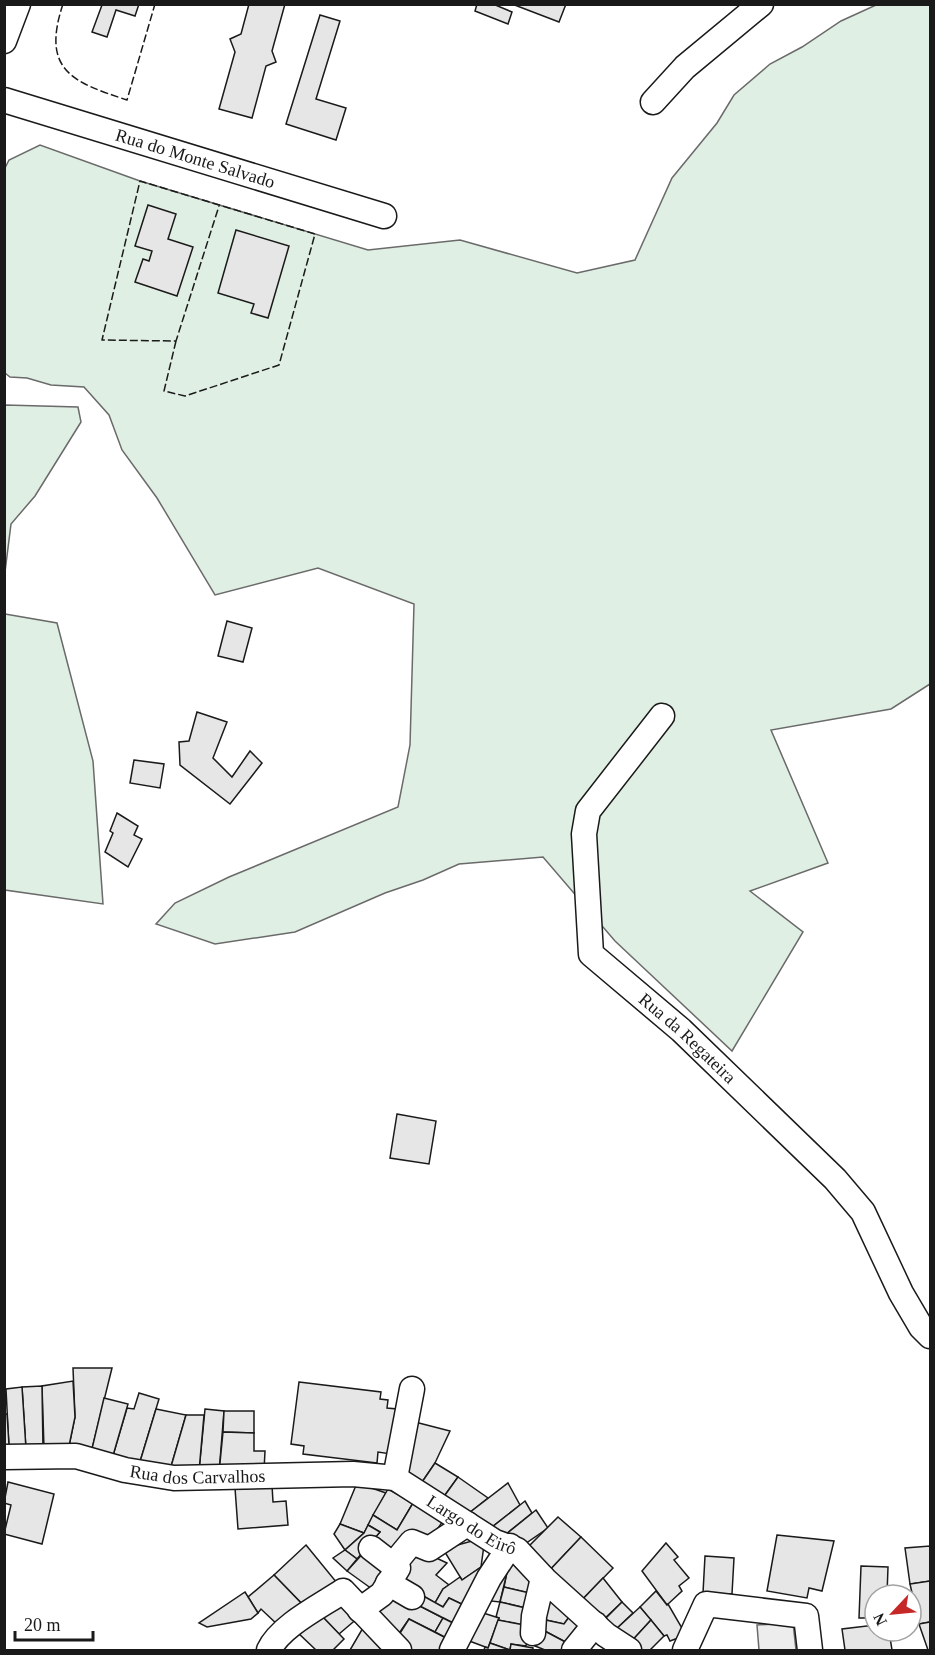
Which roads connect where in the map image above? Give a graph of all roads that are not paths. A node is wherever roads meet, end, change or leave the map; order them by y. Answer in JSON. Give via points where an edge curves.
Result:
{"nodes":[{"id":1,"x":18,"y":4,"type":"edge"},
{"id":2,"x":735,"y":4,"type":"edge"},
{"id":3,"x":761,"y":4,"type":"edge"},
{"id":4,"x":722,"y":36,"type":"junction"},
{"id":5,"x":4,"y":41,"type":"edge"},
{"id":6,"x":4,"y":100,"type":"edge"},
{"id":7,"x":653,"y":102,"type":"dead end"},
{"id":8,"x":384,"y":216,"type":"dead end"},
{"id":9,"x":662,"y":716,"type":"dead end"},
{"id":10,"x":930,"y":1336,"type":"edge"},
{"id":11,"x":412,"y":1389,"type":"dead end"},
{"id":12,"x":4,"y":1457,"type":"edge"},
{"id":13,"x":395,"y":1478,"type":"junction"},
{"id":14,"x":467,"y":1524,"type":"junction"},
{"id":15,"x":510,"y":1546,"type":"junction"},
{"id":16,"x":371,"y":1548,"type":"dead end"},
{"id":17,"x":391,"y":1574,"type":"junction"},
{"id":18,"x":543,"y":1578,"type":"junction"},
{"id":19,"x":412,"y":1597,"type":"dead end"},
{"id":20,"x":364,"y":1614,"type":"junction"},
{"id":21,"x":595,"y":1624,"type":"junction"},
{"id":22,"x":533,"y":1633,"type":"dead end"},
{"id":23,"x":269,"y":1650,"type":"edge"},
{"id":24,"x":399,"y":1650,"type":"edge"},
{"id":25,"x":452,"y":1650,"type":"edge"},
{"id":26,"x":574,"y":1650,"type":"edge"},
{"id":27,"x":628,"y":1650,"type":"edge"},
{"id":28,"x":685,"y":1650,"type":"edge"},
{"id":29,"x":810,"y":1650,"type":"edge"}],
"edges":[{"from":1,"to":5,"type":"street"},
{"from":2,"to":4,"type":"street"},
{"from":3,"to":4,"type":"street"},
{"from":4,"to":7,"type":"street"},
{"from":6,"to":8,"type":"street","name":"Rua do Monte Salvado"},
{"from":9,"to":10,"type":"street","name":"Rua da Regateira","via":[[588,811],[584,834],[591,954],[681,1030],[835,1179],[863,1212],[901,1293]]},
{"from":11,"to":13,"type":"street"},
{"from":12,"to":13,"type":"street","name":"Rua dos Carvalhos","via":[[76,1456],[174,1478],[353,1474]]},
{"from":13,"to":14,"type":"street","name":"Largo do Eirô"},
{"from":14,"to":15,"type":"street","name":"Largo do Eirô","via":[[495,1542]]},
{"from":14,"to":17,"type":"street","via":[[429,1549],[412,1542]]},
{"from":15,"to":18,"type":"street","name":"Largo do Eirô"},
{"from":15,"to":25,"type":"street"},
{"from":16,"to":17,"type":"street"},
{"from":17,"to":19,"type":"street"},
{"from":17,"to":20,"type":"street","via":[[382,1594]]},
{"from":18,"to":21,"type":"street","name":"Largo do Eirô"},
{"from":18,"to":22,"type":"street"},
{"from":20,"to":23,"type":"street","via":[[343,1591],[291,1626]]},
{"from":20,"to":24,"type":"street"},
{"from":21,"to":26,"type":"street"},
{"from":21,"to":27,"type":"street","name":"Largo do Eirô"},
{"from":28,"to":29,"type":"street","via":[[706,1604],[806,1616]]}]}
